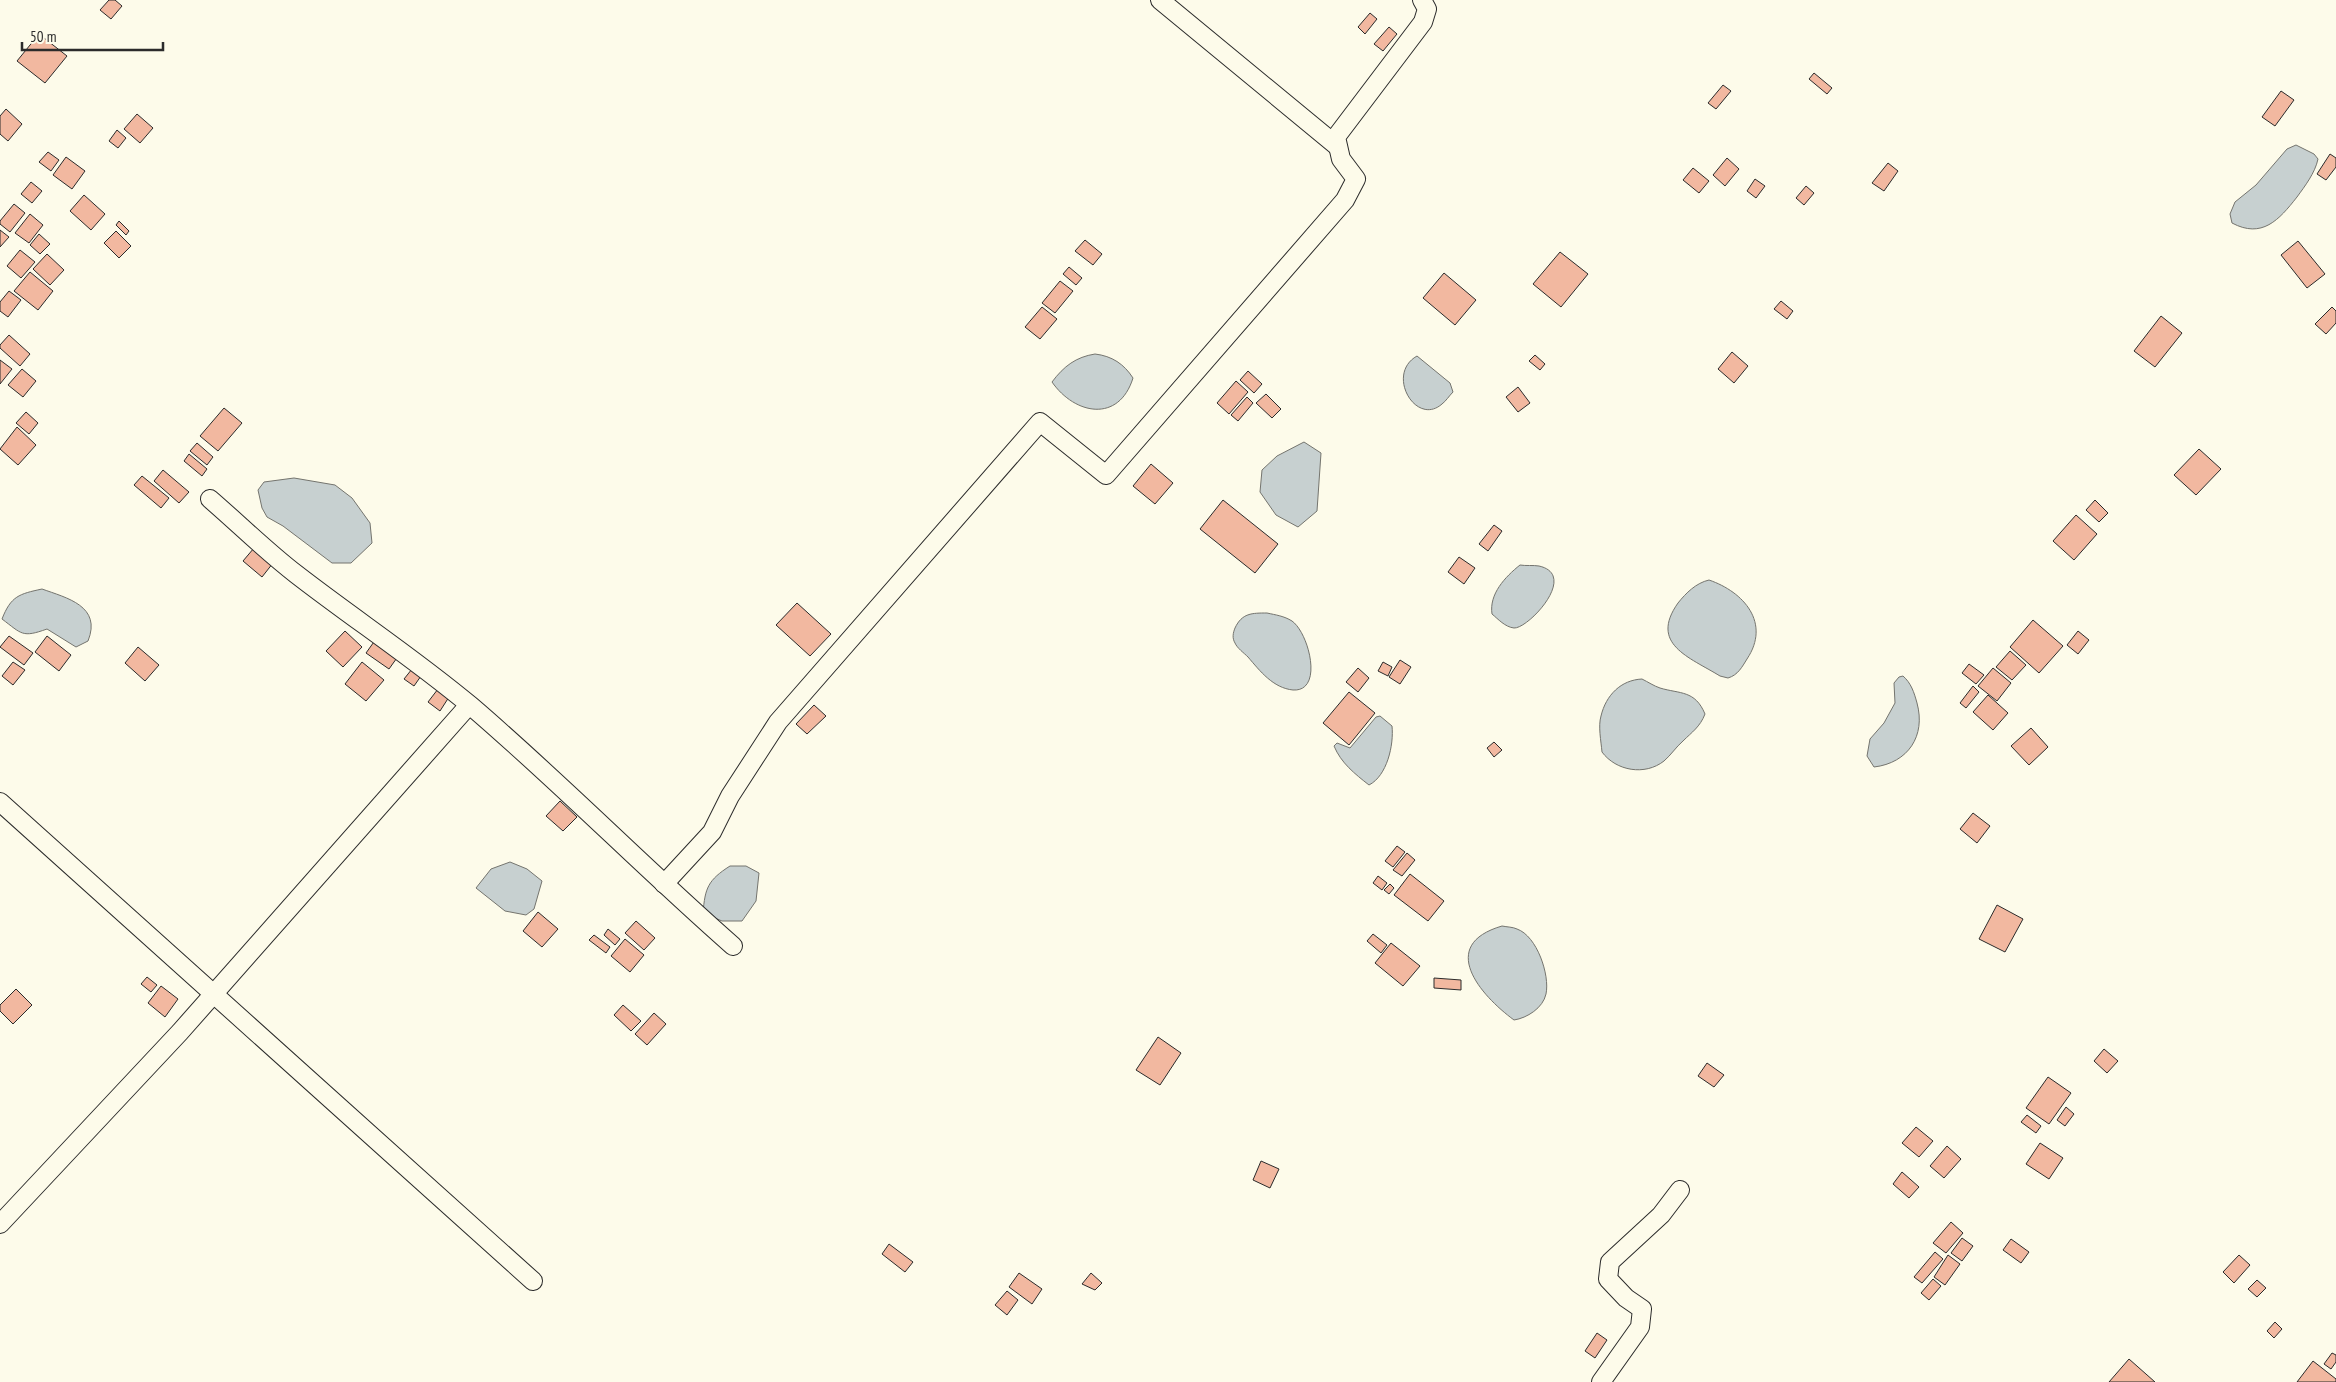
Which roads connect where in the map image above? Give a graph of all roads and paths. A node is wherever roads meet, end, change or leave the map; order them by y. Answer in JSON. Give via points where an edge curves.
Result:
{"nodes":[{"id":1,"x":1160,"y":0,"type":"edge"},
{"id":2,"x":1422,"y":0,"type":"edge"},
{"id":3,"x":1337,"y":146,"type":"junction"},
{"id":4,"x":210,"y":500,"type":"dead end"},
{"id":5,"x":469,"y":705,"type":"junction"},
{"id":6,"x":0,"y":802,"type":"edge"},
{"id":7,"x":664,"y":884,"type":"junction"},
{"id":8,"x":733,"y":946,"type":"dead end"},
{"id":9,"x":214,"y":994,"type":"junction"},
{"id":10,"x":1680,"y":1190,"type":"dead end"},
{"id":11,"x":0,"y":1224,"type":"edge"},
{"id":12,"x":532,"y":1281,"type":"dead end"},
{"id":13,"x":1601,"y":1382,"type":"edge"}],
"edges":[{"from":1,"to":3,"type":"street"},
{"from":2,"to":3,"type":"street","via":[[1426,9],[1423,22],[1336,136]]},
{"from":3,"to":7,"type":"street","via":[[1341,159],[1356,178],[1345,200],[1106,475],[1040,422],[778,722],[730,796],[712,832]]},
{"from":4,"to":5,"type":"street","via":[[295,574],[375,631]]},
{"from":5,"to":7,"type":"street","via":[[551,776]]},
{"from":5,"to":9,"type":"street"},
{"from":6,"to":9,"type":"street"},
{"from":7,"to":8,"type":"street"},
{"from":9,"to":11,"type":"street"},
{"from":9,"to":12,"type":"street"},
{"from":10,"to":13,"type":"street","via":[[1661,1215],[1610,1262],[1608,1279],[1642,1309],[1640,1327]]}]}
